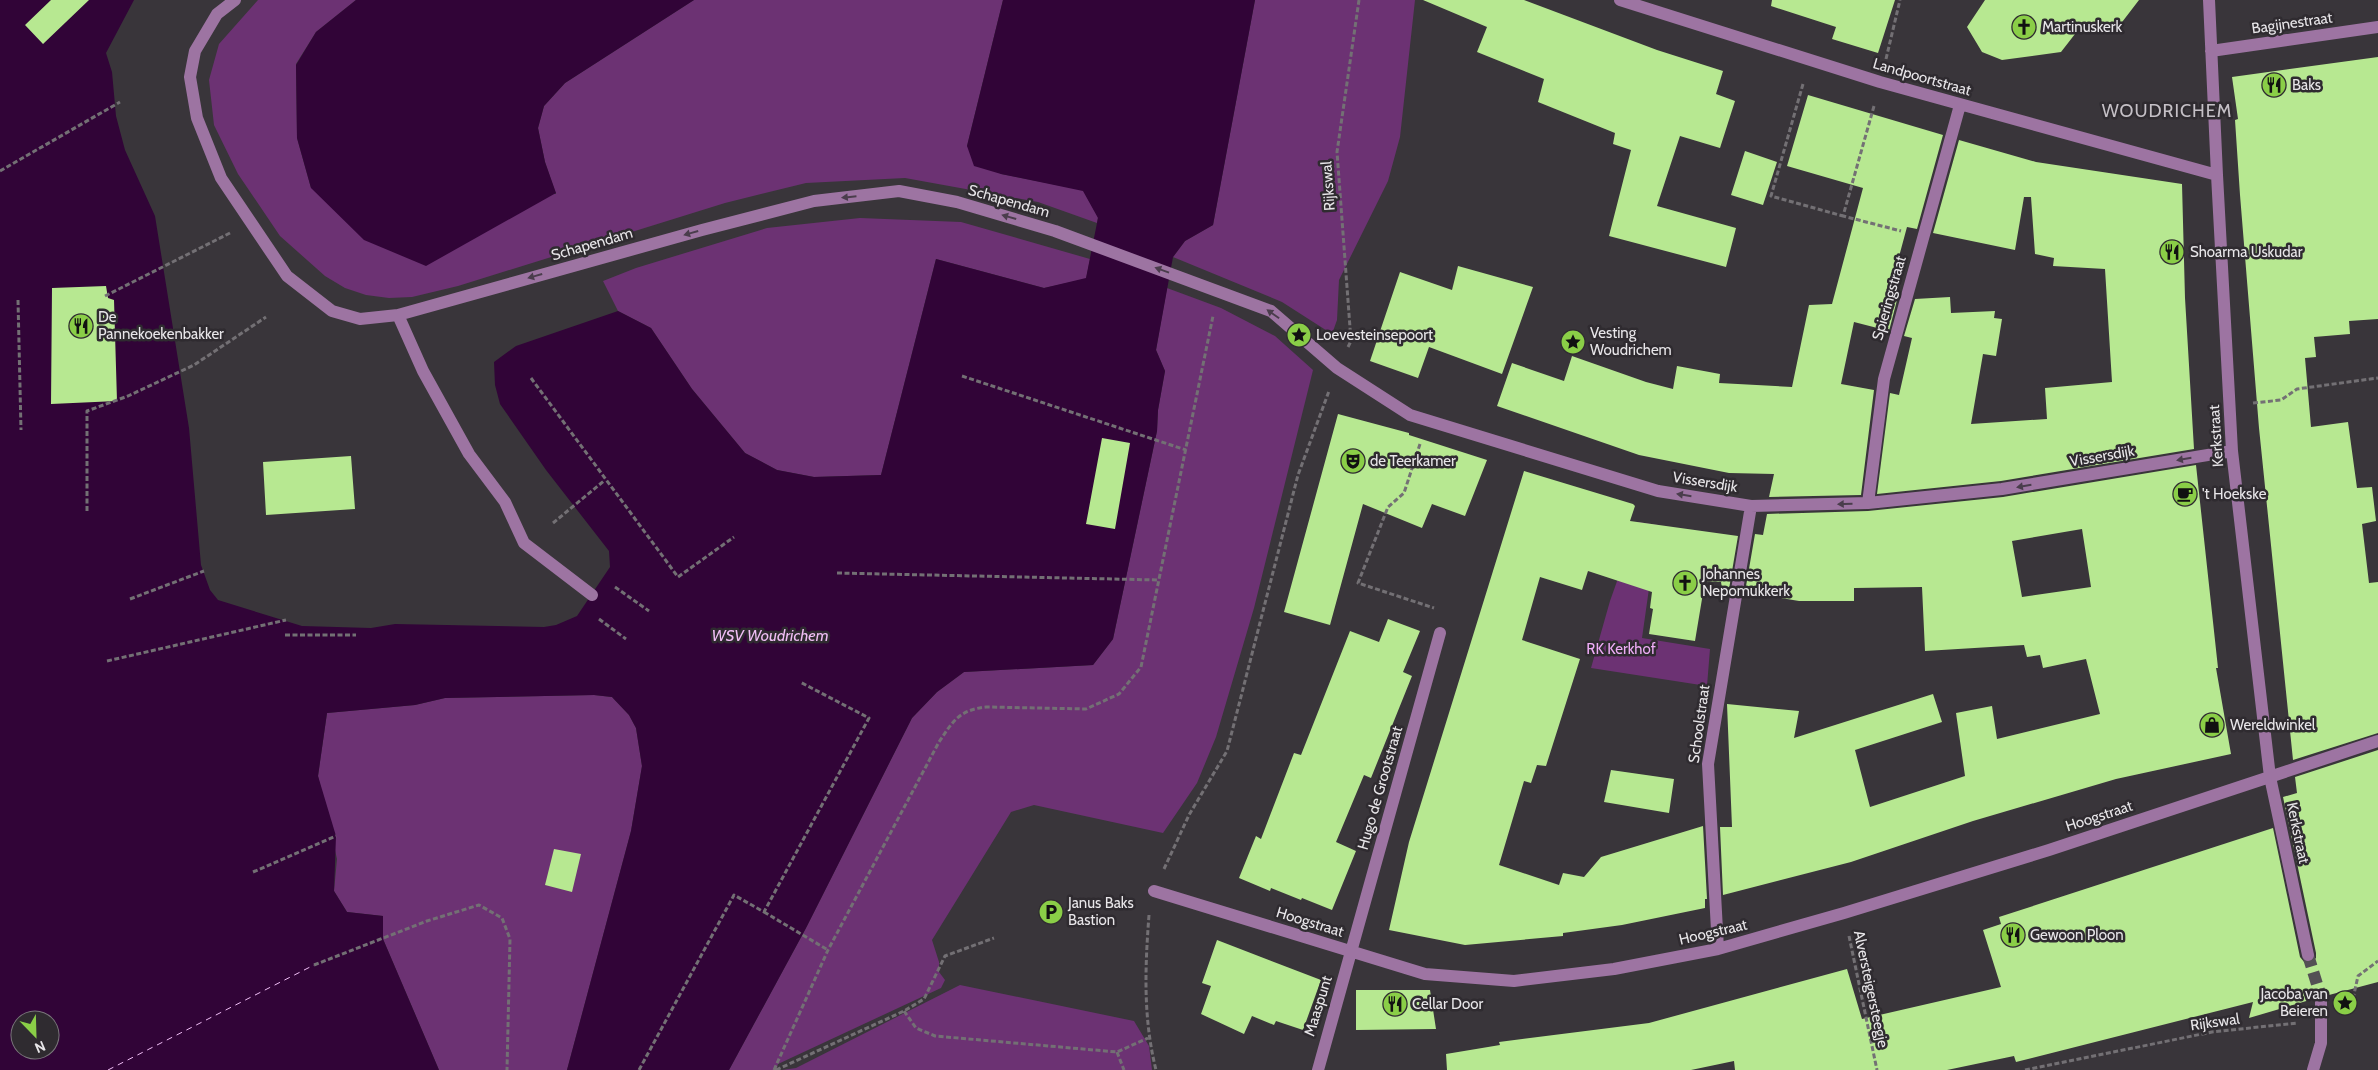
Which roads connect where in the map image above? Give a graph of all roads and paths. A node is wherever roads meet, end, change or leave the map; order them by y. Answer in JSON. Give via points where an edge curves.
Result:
{"nodes":[{"id":1,"x":235,"y":0,"type":"edge"},
{"id":2,"x":1359,"y":0,"type":"edge"},
{"id":3,"x":1620,"y":0,"type":"edge"},
{"id":4,"x":1900,"y":0,"type":"edge"},
{"id":5,"x":2210,"y":0,"type":"edge"},
{"id":6,"x":2378,"y":27,"type":"edge"},
{"id":7,"x":2211,"y":52,"type":"junction"},
{"id":8,"x":1810,"y":60,"type":"junction"},
{"id":9,"x":1880,"y":82,"type":"junction"},
{"id":10,"x":120,"y":102,"type":"dead end"},
{"id":11,"x":1960,"y":105,"type":"junction"},
{"id":12,"x":0,"y":171,"type":"edge"},
{"id":13,"x":2217,"y":175,"type":"junction"},
{"id":14,"x":1843,"y":216,"type":"junction"},
{"id":15,"x":251,"y":222,"type":"junction"},
{"id":16,"x":1923,"y":237,"type":"junction"},
{"id":17,"x":1213,"y":289,"type":"junction"},
{"id":18,"x":105,"y":296,"type":"dead end"},
{"id":19,"x":18,"y":300,"type":"dead end"},
{"id":20,"x":398,"y":315,"type":"junction"},
{"id":21,"x":266,"y":318,"type":"dead end"},
{"id":22,"x":1337,"y":368,"type":"junction"},
{"id":23,"x":962,"y":376,"type":"dead end"},
{"id":24,"x":531,"y":378,"type":"dead end"},
{"id":25,"x":2378,"y":378,"type":"edge"},
{"id":26,"x":2230,"y":406,"type":"junction"},
{"id":27,"x":1428,"y":420,"type":"junction"},
{"id":28,"x":21,"y":430,"type":"dead end"},
{"id":29,"x":1186,"y":450,"type":"junction"},
{"id":30,"x":2232,"y":451,"type":"junction"},
{"id":31,"x":605,"y":480,"type":"junction"},
{"id":32,"x":1868,"y":503,"type":"junction"},
{"id":33,"x":1751,"y":506,"type":"junction"},
{"id":34,"x":87,"y":511,"type":"dead end"},
{"id":35,"x":552,"y":523,"type":"dead end"},
{"id":36,"x":734,"y":537,"type":"dead end"},
{"id":37,"x":204,"y":571,"type":"dead end"},
{"id":38,"x":837,"y":573,"type":"dead end"},
{"id":39,"x":1159,"y":580,"type":"junction"},
{"id":40,"x":609,"y":582,"type":"dead end"},
{"id":41,"x":592,"y":595,"type":"dead end"},
{"id":42,"x":1395,"y":596,"type":"dead end"},
{"id":43,"x":130,"y":599,"type":"dead end"},
{"id":44,"x":649,"y":611,"type":"dead end"},
{"id":45,"x":592,"y":614,"type":"dead end"},
{"id":46,"x":286,"y":620,"type":"dead end"},
{"id":47,"x":1440,"y":633,"type":"dead end"},
{"id":48,"x":285,"y":635,"type":"dead end"},
{"id":49,"x":356,"y":635,"type":"dead end"},
{"id":50,"x":626,"y":639,"type":"dead end"},
{"id":51,"x":107,"y":661,"type":"dead end"},
{"id":52,"x":800,"y":682,"type":"dead end"},
{"id":53,"x":2378,"y":741,"type":"edge"},
{"id":54,"x":2270,"y":777,"type":"junction"},
{"id":55,"x":336,"y":836,"type":"dead end"},
{"id":56,"x":253,"y":872,"type":"dead end"},
{"id":57,"x":1154,"y":891,"type":"junction"},
{"id":58,"x":764,"y":912,"type":"junction"},
{"id":59,"x":1844,"y":914,"type":"junction"},
{"id":60,"x":994,"y":938,"type":"dead end"},
{"id":61,"x":1718,"y":949,"type":"junction"},
{"id":62,"x":828,"y":950,"type":"junction"},
{"id":63,"x":1352,"y":952,"type":"junction"},
{"id":64,"x":2308,"y":955,"type":"tunnel mouth"},
{"id":65,"x":2378,"y":961,"type":"edge"},
{"id":66,"x":314,"y":965,"type":"dead end"},
{"id":67,"x":2321,"y":997,"type":"tunnel mouth"},
{"id":68,"x":904,"y":1011,"type":"junction"},
{"id":69,"x":2321,"y":1021,"type":"junction"},
{"id":70,"x":1148,"y":1038,"type":"junction"},
{"id":71,"x":1117,"y":1052,"type":"junction"},
{"id":72,"x":508,"y":1070,"type":"edge"},
{"id":73,"x":639,"y":1070,"type":"edge"},
{"id":74,"x":775,"y":1070,"type":"edge"},
{"id":75,"x":1124,"y":1070,"type":"edge"},
{"id":76,"x":1156,"y":1070,"type":"edge"},
{"id":77,"x":1318,"y":1070,"type":"edge"},
{"id":78,"x":1877,"y":1070,"type":"edge"},
{"id":79,"x":2025,"y":1070,"type":"edge"},
{"id":80,"x":2313,"y":1070,"type":"edge"}],
"edges":[{"from":1,"to":15,"type":"street","name":"Schapendam","via":[[217,14],[195,51],[190,77],[197,118],[221,178]]},
{"from":2,"to":22,"type":"path","name":"Rijkswal","via":[[1337,152],[1351,341]]},
{"from":3,"to":8,"type":"street","name":"Landpoortstraat"},
{"from":4,"to":9,"type":"path"},
{"from":5,"to":7,"type":"street","name":"Kerkstraat"},
{"from":6,"to":7,"type":"street","name":"Bagijnestraat"},
{"from":7,"to":13,"type":"street","name":"Kerkstraat"},
{"from":8,"to":9,"type":"street","name":"Landpoortstraat"},
{"from":8,"to":14,"type":"path","via":[[1771,196]]},
{"from":9,"to":11,"type":"street","name":"Landpoortstraat"},
{"from":9,"to":14,"type":"path"},
{"from":10,"to":12,"type":"path"},
{"from":11,"to":13,"type":"street","name":"Landpoortstraat"},
{"from":11,"to":16,"type":"street","name":"Spieringstraat"},
{"from":13,"to":26,"type":"street","name":"Kerkstraat"},
{"from":14,"to":16,"type":"path"},
{"from":15,"to":18,"type":"path"},
{"from":15,"to":20,"type":"street","name":"Schapendam","via":[[287,276],[332,311],[360,318]]},
{"from":16,"to":32,"type":"street","name":"Spieringstraat","via":[[1884,379]]},
{"from":17,"to":20,"type":"street","name":"Schapendam","one_way":true,"via":[[1055,231],[957,202],[899,191],[814,201]]},
{"from":22,"to":17,"type":"street","name":"Vissersdijk","one_way":true,"via":[[1271,311]]},
{"from":17,"to":29,"type":"path"},
{"from":19,"to":28,"type":"path"},
{"from":20,"to":41,"type":"street","via":[[423,371],[469,454],[505,502],[524,542]]},
{"from":21,"to":34,"type":"path","via":[[194,365],[87,411]]},
{"from":22,"to":27,"type":"street","name":"Vissersdijk","via":[[1410,415]]},
{"from":22,"to":57,"type":"path","name":"Rijkswal","via":[[1298,475],[1227,751],[1189,815]]},
{"from":23,"to":29,"type":"path"},
{"from":24,"to":31,"type":"path"},
{"from":25,"to":26,"type":"path","via":[[2297,389],[2281,400]]},
{"from":26,"to":30,"type":"street","name":"Kerkstraat"},
{"from":33,"to":27,"type":"street","name":"Vissersdijk","one_way":true,"via":[[1658,491]]},
{"from":27,"to":42,"type":"path","via":[[1404,493],[1388,507],[1358,582]]},
{"from":29,"to":39,"type":"path"},
{"from":30,"to":32,"type":"street","name":"Vissersdijk","one_way":true,"via":[[2002,489]]},
{"from":30,"to":54,"type":"street","name":"Kerkstraat"},
{"from":31,"to":35,"type":"path"},
{"from":31,"to":36,"type":"path","via":[[678,577]]},
{"from":32,"to":33,"type":"street","name":"Vissersdijk","one_way":true},
{"from":33,"to":61,"type":"street","name":"Schoolstraat","via":[[1708,764]]},
{"from":37,"to":43,"type":"path"},
{"from":38,"to":39,"type":"path"},
{"from":39,"to":62,"type":"path","via":[[1141,667],[1118,694],[1086,709],[973,708],[952,723]]},
{"from":40,"to":44,"type":"path"},
{"from":45,"to":50,"type":"path"},
{"from":46,"to":51,"type":"path"},
{"from":47,"to":63,"type":"street","name":"Hugo de Grootstraat"},
{"from":48,"to":49,"type":"path"},
{"from":52,"to":58,"type":"path","via":[[869,718]]},
{"from":53,"to":54,"type":"street","name":"Hoogstraat"},
{"from":54,"to":59,"type":"street","name":"Hoogstraat"},
{"from":54,"to":64,"type":"street","name":"Kerkstraat"},
{"from":55,"to":56,"type":"path"},
{"from":57,"to":63,"type":"street","name":"Hoogstraat"},
{"from":57,"to":70,"type":"path","name":"Rijkswal","via":[[1150,901],[1145,972]]},
{"from":58,"to":62,"type":"path"},
{"from":58,"to":73,"type":"path","via":[[734,895]]},
{"from":59,"to":61,"type":"street","name":"Hoogstraat"},
{"from":59,"to":78,"type":"path","name":"Alversteigersteegje"},
{"from":60,"to":68,"type":"path","via":[[945,956],[924,999]]},
{"from":61,"to":63,"type":"street","name":"Hoogstraat","via":[[1614,969],[1514,981],[1425,974]]},
{"from":62,"to":74,"type":"path"},
{"from":63,"to":77,"type":"street","name":"Maaspunt"},
{"from":65,"to":69,"type":"path","name":"Rijkswal","via":[[2358,976],[2350,1008]]},
{"from":66,"to":72,"type":"path","via":[[427,921],[479,905],[502,918],[510,939]]},
{"from":67,"to":69,"type":"street"},
{"from":68,"to":71,"type":"path","via":[[916,1028],[935,1036]]},
{"from":68,"to":74,"type":"path"},
{"from":69,"to":79,"type":"path","name":"Rijkswal","via":[[2212,1032]]},
{"from":69,"to":80,"type":"street","via":[[2321,1043]]},
{"from":70,"to":71,"type":"path"},
{"from":70,"to":76,"type":"path","name":"Rijkswal"},
{"from":71,"to":75,"type":"path"}]}
